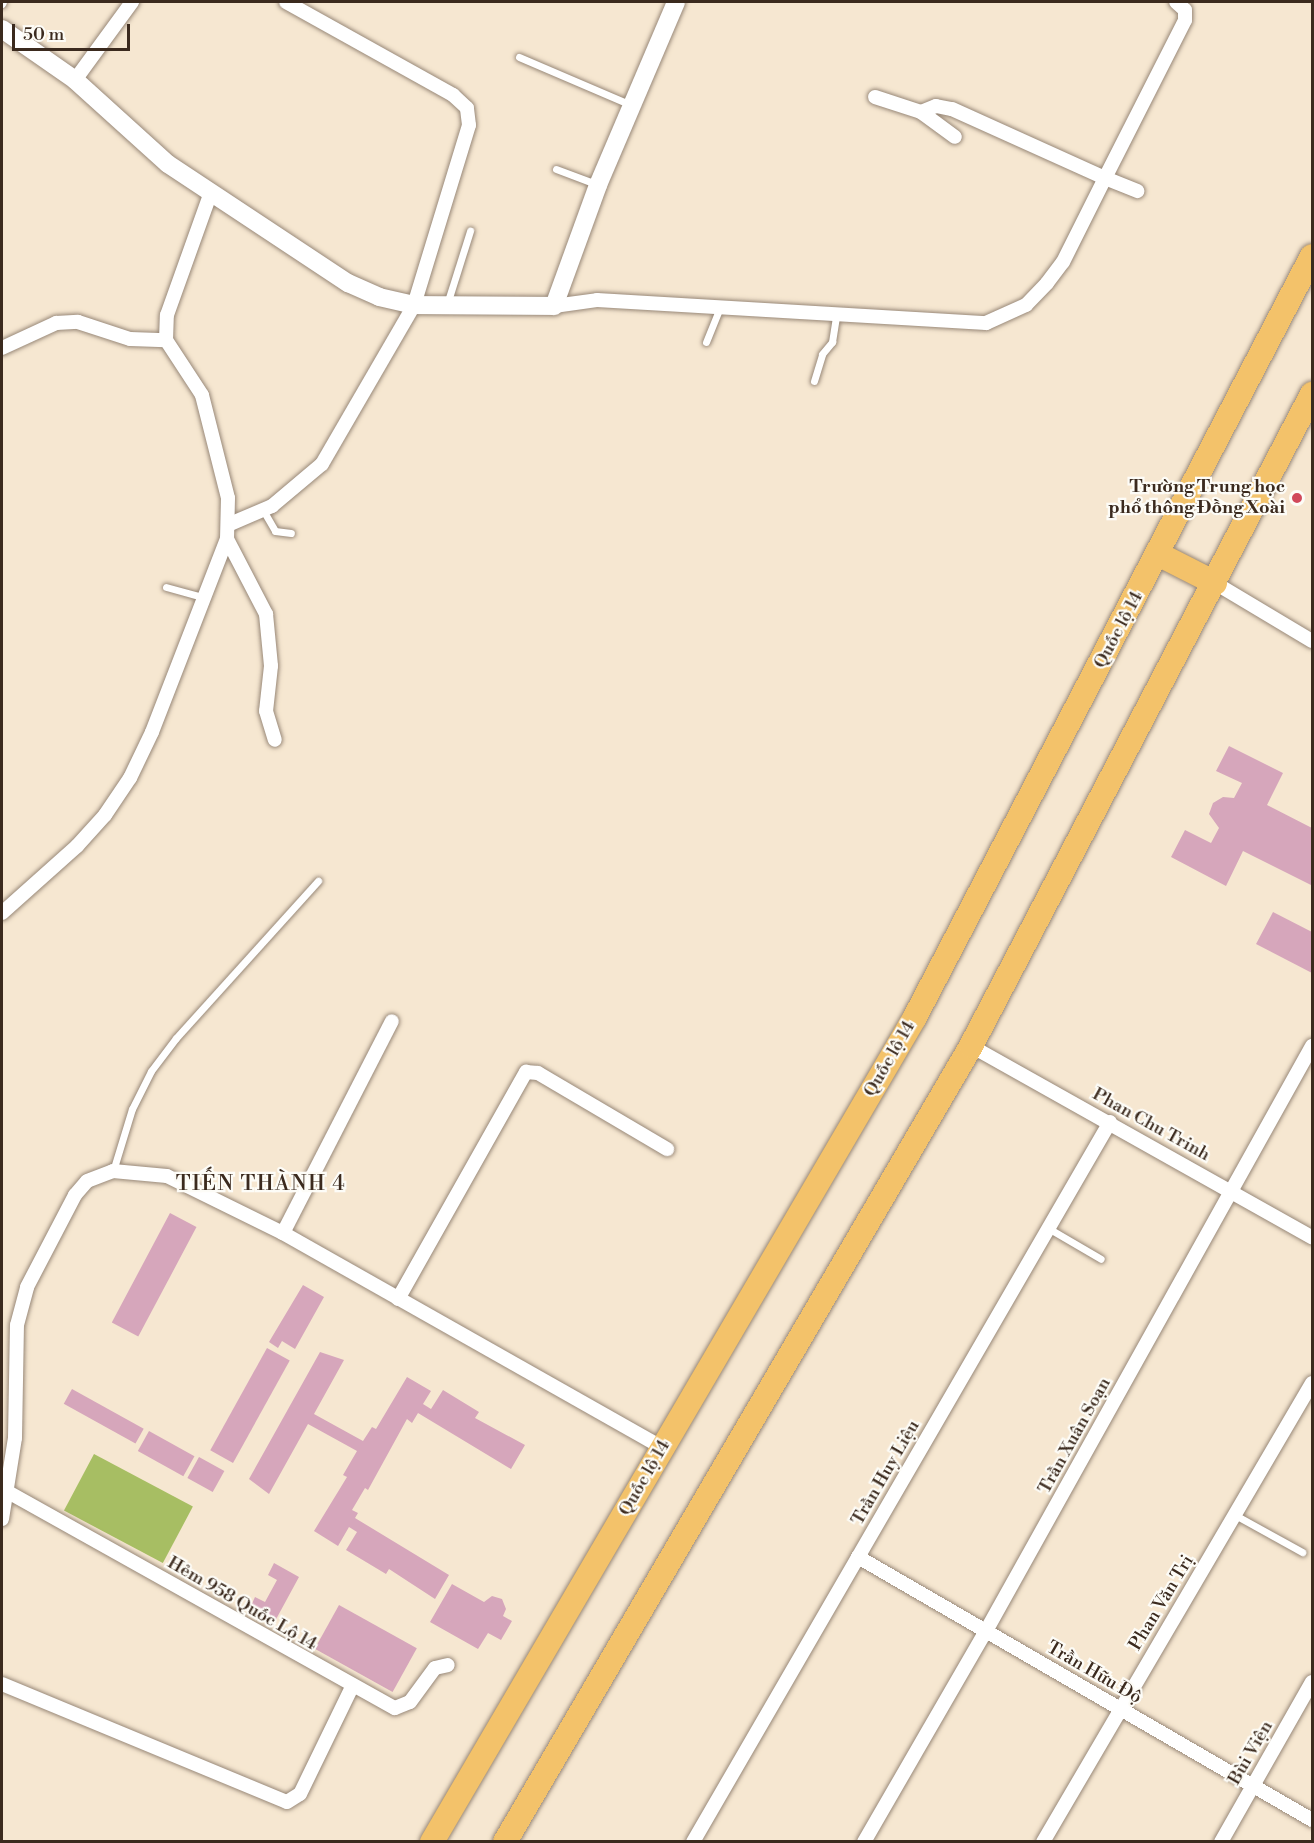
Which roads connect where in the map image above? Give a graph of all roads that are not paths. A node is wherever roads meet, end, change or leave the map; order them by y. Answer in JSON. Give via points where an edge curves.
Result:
{"nodes":[{"id":1,"x":132,"y":2,"type":"edge"},
{"id":2,"x":286,"y":2,"type":"edge"},
{"id":3,"x":676,"y":2,"type":"edge"},
{"id":4,"x":1176,"y":2,"type":"edge"},
{"id":5,"x":2,"y":29,"type":"edge"},
{"id":6,"x":519,"y":57,"type":"dead end"},
{"id":7,"x":75,"y":80,"type":"junction"},
{"id":8,"x":875,"y":97,"type":"dead end"},
{"id":9,"x":633,"y":106,"type":"junction"},
{"id":10,"x":921,"y":112,"type":"junction"},
{"id":11,"x":955,"y":136,"type":"dead end"},
{"id":12,"x":556,"y":169,"type":"dead end"},
{"id":13,"x":1105,"y":178,"type":"junction"},
{"id":14,"x":598,"y":185,"type":"junction"},
{"id":15,"x":1137,"y":191,"type":"dead end"},
{"id":16,"x":210,"y":195,"type":"junction"},
{"id":17,"x":470,"y":231,"type":"dead end"},
{"id":18,"x":1312,"y":256,"type":"edge"},
{"id":19,"x":414,"y":305,"type":"junction"},
{"id":20,"x":554,"y":306,"type":"junction"},
{"id":21,"x":446,"y":307,"type":"junction"},
{"id":22,"x":720,"y":307,"type":"junction"},
{"id":23,"x":836,"y":316,"type":"junction"},
{"id":24,"x":166,"y":340,"type":"junction"},
{"id":25,"x":706,"y":342,"type":"dead end"},
{"id":26,"x":2,"y":348,"type":"edge"},
{"id":27,"x":814,"y":381,"type":"dead end"},
{"id":28,"x":1312,"y":394,"type":"edge"},
{"id":29,"x":264,"y":510,"type":"junction"},
{"id":30,"x":230,"y":525,"type":"junction"},
{"id":31,"x":291,"y":533,"type":"dead end"},
{"id":32,"x":227,"y":539,"type":"junction"},
{"id":33,"x":1158,"y":554,"type":"junction"},
{"id":34,"x":1215,"y":583,"type":"junction"},
{"id":35,"x":166,"y":587,"type":"dead end"},
{"id":36,"x":206,"y":598,"type":"junction"},
{"id":37,"x":1312,"y":641,"type":"edge"},
{"id":38,"x":274,"y":740,"type":"dead end"},
{"id":39,"x":318,"y":881,"type":"dead end"},
{"id":40,"x":2,"y":913,"type":"edge"},
{"id":41,"x":392,"y":1021,"type":"dead end"},
{"id":42,"x":971,"y":1046,"type":"junction"},
{"id":43,"x":1312,"y":1046,"type":"edge"},
{"id":44,"x":1110,"y":1122,"type":"junction"},
{"id":45,"x":667,"y":1149,"type":"dead end"},
{"id":46,"x":113,"y":1171,"type":"junction"},
{"id":47,"x":1232,"y":1191,"type":"junction"},
{"id":48,"x":1048,"y":1228,"type":"junction"},
{"id":49,"x":283,"y":1233,"type":"junction"},
{"id":50,"x":1312,"y":1237,"type":"edge"},
{"id":51,"x":1101,"y":1259,"type":"dead end"},
{"id":52,"x":398,"y":1299,"type":"junction"},
{"id":53,"x":1312,"y":1383,"type":"edge"},
{"id":54,"x":663,"y":1448,"type":"junction"},
{"id":55,"x":8,"y":1492,"type":"junction"},
{"id":56,"x":1235,"y":1515,"type":"junction"},
{"id":57,"x":2,"y":1519,"type":"edge"},
{"id":58,"x":1302,"y":1552,"type":"dead end"},
{"id":59,"x":858,"y":1557,"type":"junction"},
{"id":60,"x":986,"y":1631,"type":"junction"},
{"id":61,"x":448,"y":1665,"type":"dead end"},
{"id":62,"x":1312,"y":1682,"type":"edge"},
{"id":63,"x":2,"y":1684,"type":"edge"},
{"id":64,"x":352,"y":1687,"type":"junction"},
{"id":65,"x":1120,"y":1709,"type":"junction"},
{"id":66,"x":1254,"y":1786,"type":"junction"},
{"id":67,"x":1312,"y":1820,"type":"edge"},
{"id":68,"x":432,"y":1842,"type":"edge"},
{"id":69,"x":505,"y":1842,"type":"edge"},
{"id":70,"x":693,"y":1842,"type":"edge"},
{"id":71,"x":864,"y":1842,"type":"edge"},
{"id":72,"x":1043,"y":1842,"type":"edge"},
{"id":73,"x":1221,"y":1842,"type":"edge"}],
"edges":[{"from":1,"to":7,"type":"street"},
{"from":2,"to":19,"type":"street","via":[[453,95],[467,108],[470,125],[465,144]]},
{"from":3,"to":9,"type":"street"},
{"from":4,"to":13,"type":"street","via":[[1185,10],[1185,20]]},
{"from":5,"to":7,"type":"street"},
{"from":6,"to":9,"type":"lane"},
{"from":7,"to":16,"type":"street","via":[[133,135]]},
{"from":8,"to":10,"type":"street"},
{"from":9,"to":14,"type":"street"},
{"from":10,"to":11,"type":"street"},
{"from":10,"to":13,"type":"street","via":[[936,106],[952,109]]},
{"from":12,"to":14,"type":"lane"},
{"from":13,"to":15,"type":"street"},
{"from":13,"to":23,"type":"street","via":[[1058,269],[1026,305],[1006,316],[986,323],[961,323]]},
{"from":14,"to":20,"type":"street"},
{"from":16,"to":19,"type":"street","via":[[348,283],[379,297]]},
{"from":16,"to":24,"type":"street","via":[[167,315]]},
{"from":17,"to":21,"type":"lane"},
{"from":18,"to":33,"type":"highway","name":"Quốc lộ 14"},
{"from":19,"to":21,"type":"street"},
{"from":19,"to":29,"type":"street","via":[[322,464]]},
{"from":20,"to":21,"type":"street"},
{"from":20,"to":22,"type":"street","via":[[597,300]]},
{"from":22,"to":23,"type":"street"},
{"from":22,"to":25,"type":"lane"},
{"from":23,"to":27,"type":"lane","via":[[832,342],[822,354]]},
{"from":24,"to":26,"type":"street","via":[[130,339],[78,322],[56,323]]},
{"from":24,"to":30,"type":"street","via":[[202,395],[228,498]]},
{"from":28,"to":34,"type":"highway"},
{"from":29,"to":30,"type":"street"},
{"from":29,"to":31,"type":"lane","via":[[275,531]]},
{"from":30,"to":32,"type":"street"},
{"from":32,"to":36,"type":"street"},
{"from":32,"to":38,"type":"street","via":[[266,614],[270,666],[266,711]]},
{"from":33,"to":34,"type":"highway"},
{"from":33,"to":54,"type":"highway","name":"Quốc lộ 14","via":[[915,1017]]},
{"from":34,"to":37,"type":"street"},
{"from":34,"to":42,"type":"highway"},
{"from":35,"to":36,"type":"lane"},
{"from":36,"to":40,"type":"street","via":[[130,778],[105,815],[77,846]]},
{"from":39,"to":46,"type":"lane","via":[[176,1038],[151,1071],[132,1109]]},
{"from":41,"to":49,"type":"street"},
{"from":42,"to":44,"type":"street","name":"Phan Chu Trinh"},
{"from":42,"to":69,"type":"highway"},
{"from":43,"to":47,"type":"street","name":"Trần Xuân Soạn"},
{"from":44,"to":47,"type":"street","name":"Phan Chu Trinh"},
{"from":44,"to":48,"type":"street","name":"Trần Huy Liệu"},
{"from":45,"to":52,"type":"street","via":[[538,1073],[526,1072]]},
{"from":46,"to":49,"type":"street","via":[[167,1176]]},
{"from":46,"to":55,"type":"street","via":[[87,1181],[75,1195],[27,1287],[17,1325],[15,1437]]},
{"from":47,"to":50,"type":"street","name":"Phan Chu Trinh"},
{"from":47,"to":60,"type":"street","name":"Trần Xuân Soạn"},
{"from":48,"to":51,"type":"lane"},
{"from":48,"to":59,"type":"street","name":"Trần Huy Liệu"},
{"from":49,"to":52,"type":"street"},
{"from":52,"to":54,"type":"street"},
{"from":53,"to":56,"type":"street","name":"Phan Văn Trị"},
{"from":54,"to":68,"type":"highway","name":"Quốc lộ 14"},
{"from":55,"to":57,"type":"street"},
{"from":55,"to":64,"type":"street","name":"Hẻm 958 Quốc Lộ 14"},
{"from":56,"to":58,"type":"lane"},
{"from":56,"to":65,"type":"street","name":"Phan Văn Trị"},
{"from":59,"to":60,"type":"street","name":"Trần Hữu Độ"},
{"from":59,"to":70,"type":"street","name":"Trần Huy Liệu"},
{"from":60,"to":65,"type":"street","name":"Trần Hữu Độ"},
{"from":60,"to":71,"type":"street","name":"Trần Xuân Soạn"},
{"from":61,"to":64,"type":"street","name":"Hẻm 958 Quốc Lộ 14","via":[[435,1668],[410,1702],[395,1708]]},
{"from":62,"to":66,"type":"street","name":"Bùi Viện"},
{"from":63,"to":64,"type":"street","via":[[287,1802],[300,1794]]},
{"from":65,"to":66,"type":"street","name":"Trần Hữu Độ"},
{"from":65,"to":72,"type":"street","name":"Phan Văn Trị"},
{"from":66,"to":67,"type":"street","name":"Trần Hữu Độ"},
{"from":66,"to":73,"type":"street","name":"Bùi Viện"}]}
